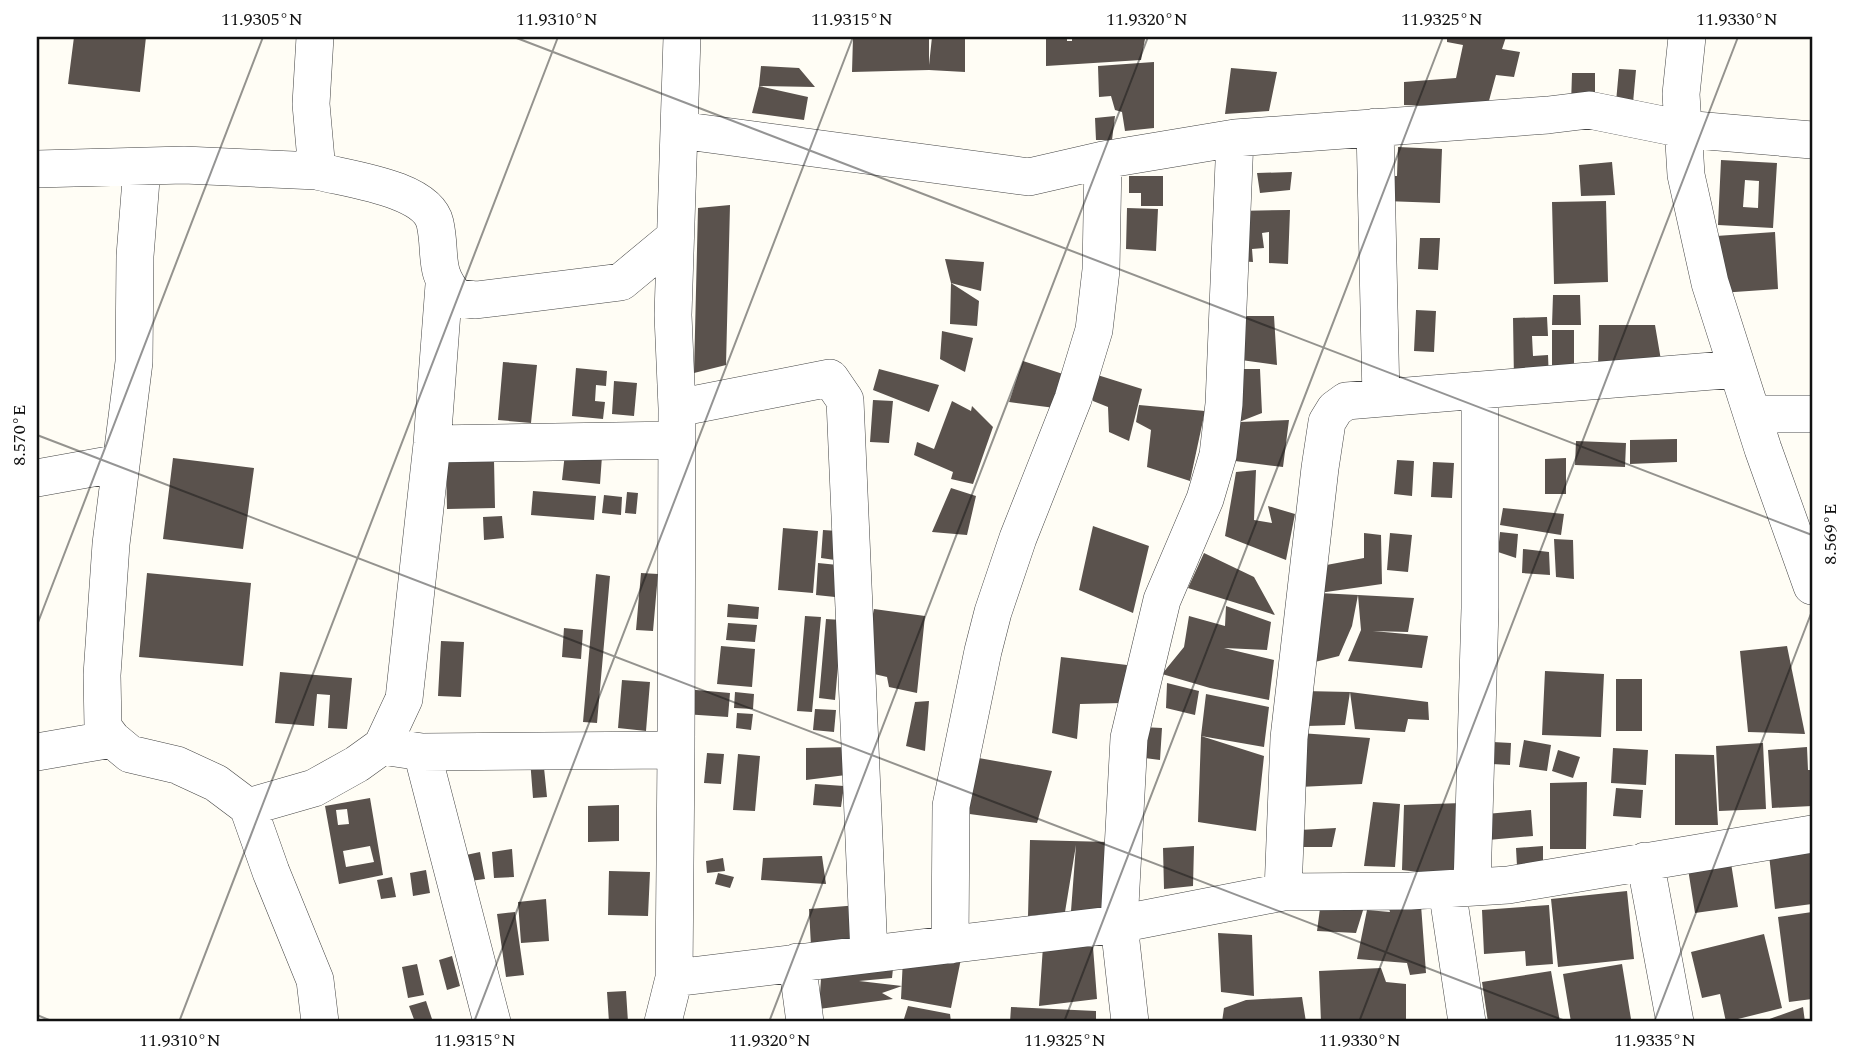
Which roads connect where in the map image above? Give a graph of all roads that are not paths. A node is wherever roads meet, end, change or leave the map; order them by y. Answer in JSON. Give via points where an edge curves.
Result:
{"nodes":[{"id":1,"x":315,"y":37,"type":"edge"},
{"id":2,"x":682,"y":37,"type":"edge"},
{"id":3,"x":1686,"y":37,"type":"edge"},
{"id":4,"x":1376,"y":127,"type":"junction"},
{"id":5,"x":679,"y":130,"type":"junction"},
{"id":6,"x":1683,"y":130,"type":"junction"},
{"id":7,"x":1235,"y":138,"type":"junction"},
{"id":8,"x":1812,"y":140,"type":"edge"},
{"id":9,"x":1104,"y":160,"type":"junction"},
{"id":10,"x":142,"y":167,"type":"junction"},
{"id":11,"x":37,"y":169,"type":"edge"},
{"id":12,"x":317,"y":171,"type":"junction"},
{"id":13,"x":674,"y":238,"type":"junction"},
{"id":14,"x":621,"y":282,"type":"junction"},
{"id":15,"x":444,"y":285,"type":"junction"},
{"id":16,"x":673,"y":315,"type":"junction"},
{"id":17,"x":1737,"y":369,"type":"junction"},
{"id":18,"x":1480,"y":391,"type":"junction"},
{"id":19,"x":1381,"y":398,"type":"junction"},
{"id":20,"x":1752,"y":414,"type":"junction"},
{"id":21,"x":1812,"y":414,"type":"edge"},
{"id":22,"x":677,"y":424,"type":"junction"},
{"id":23,"x":432,"y":444,"type":"junction"},
{"id":24,"x":121,"y":463,"type":"junction"},
{"id":25,"x":37,"y":478,"type":"edge"},
{"id":26,"x":1812,"y":586,"type":"edge"},
{"id":27,"x":112,"y":739,"type":"junction"},
{"id":28,"x":382,"y":746,"type":"junction"},
{"id":29,"x":676,"y":750,"type":"junction"},
{"id":30,"x":37,"y":752,"type":"edge"},
{"id":31,"x":422,"y":752,"type":"junction"},
{"id":32,"x":248,"y":807,"type":"junction"},
{"id":33,"x":1812,"y":834,"type":"edge"},
{"id":34,"x":1645,"y":861,"type":"junction"},
{"id":35,"x":1460,"y":888,"type":"junction"},
{"id":36,"x":1283,"y":892,"type":"junction"},
{"id":37,"x":1119,"y":924,"type":"junction"},
{"id":38,"x":950,"y":945,"type":"junction"},
{"id":39,"x":869,"y":954,"type":"junction"},
{"id":40,"x":797,"y":962,"type":"junction"},
{"id":41,"x":674,"y":978,"type":"junction"},
{"id":42,"x":319,"y":1019,"type":"edge"},
{"id":43,"x":492,"y":1022,"type":"edge"},
{"id":44,"x":663,"y":1022,"type":"edge"},
{"id":45,"x":805,"y":1022,"type":"edge"},
{"id":46,"x":1130,"y":1022,"type":"edge"},
{"id":47,"x":1466,"y":1022,"type":"edge"},
{"id":48,"x":1675,"y":1022,"type":"edge"}],
"edges":[{"from":1,"to":12,"type":"street","via":[[311,104]]},
{"from":2,"to":5,"type":"street"},
{"from":3,"to":6,"type":"street"},
{"from":4,"to":6,"type":"street","via":[[1589,110]]},
{"from":4,"to":7,"type":"street"},
{"from":4,"to":19,"type":"street"},
{"from":5,"to":9,"type":"street","via":[[1029,177]]},
{"from":5,"to":13,"type":"street"},
{"from":6,"to":8,"type":"street"},
{"from":6,"to":17,"type":"street","via":[[1686,175],[1710,283]]},
{"from":7,"to":9,"type":"street"},
{"from":7,"to":37,"type":"street","via":[[1218,455],[1205,499],[1162,600],[1129,738]]},
{"from":9,"to":38,"type":"street","via":[[1094,330],[993,612],[951,807]]},
{"from":10,"to":11,"type":"street"},
{"from":10,"to":12,"type":"street"},
{"from":10,"to":24,"type":"street","via":[[134,362]]},
{"from":12,"to":15,"type":"street","via":[[418,200],[435,221]]},
{"from":13,"to":14,"type":"street"},
{"from":13,"to":16,"type":"street"},
{"from":14,"to":15,"type":"street","via":[[476,300],[457,298]]},
{"from":14,"to":16,"type":"street"},
{"from":15,"to":23,"type":"street"},
{"from":16,"to":22,"type":"street"},
{"from":17,"to":18,"type":"street"},
{"from":17,"to":20,"type":"street"},
{"from":18,"to":19,"type":"street"},
{"from":18,"to":35,"type":"street","via":[[1479,608]]},
{"from":19,"to":36,"type":"street","via":[[1346,401],[1327,422],[1289,738]]},
{"from":20,"to":21,"type":"street"},
{"from":20,"to":26,"type":"street"},
{"from":22,"to":23,"type":"street"},
{"from":22,"to":29,"type":"street"},
{"from":22,"to":39,"type":"street","via":[[830,378],[845,400]]},
{"from":23,"to":28,"type":"street","via":[[404,699]]},
{"from":24,"to":25,"type":"street"},
{"from":24,"to":27,"type":"street","via":[[102,675],[103,727]]},
{"from":27,"to":30,"type":"street"},
{"from":27,"to":32,"type":"street","via":[[130,754],[177,765],[216,783]]},
{"from":28,"to":31,"type":"street"},
{"from":28,"to":32,"type":"street","via":[[314,788]]},
{"from":29,"to":31,"type":"street"},
{"from":29,"to":41,"type":"street"},
{"from":31,"to":43,"type":"street"},
{"from":32,"to":42,"type":"street","via":[[315,980]]},
{"from":33,"to":34,"type":"street"},
{"from":34,"to":35,"type":"street","via":[[1508,885]]},
{"from":34,"to":48,"type":"street"},
{"from":35,"to":36,"type":"street"},
{"from":35,"to":47,"type":"street"},
{"from":36,"to":37,"type":"street"},
{"from":37,"to":38,"type":"street"},
{"from":37,"to":46,"type":"street"},
{"from":38,"to":39,"type":"street"},
{"from":39,"to":40,"type":"street"},
{"from":40,"to":41,"type":"street"},
{"from":40,"to":45,"type":"street"},
{"from":41,"to":44,"type":"street"}]}
